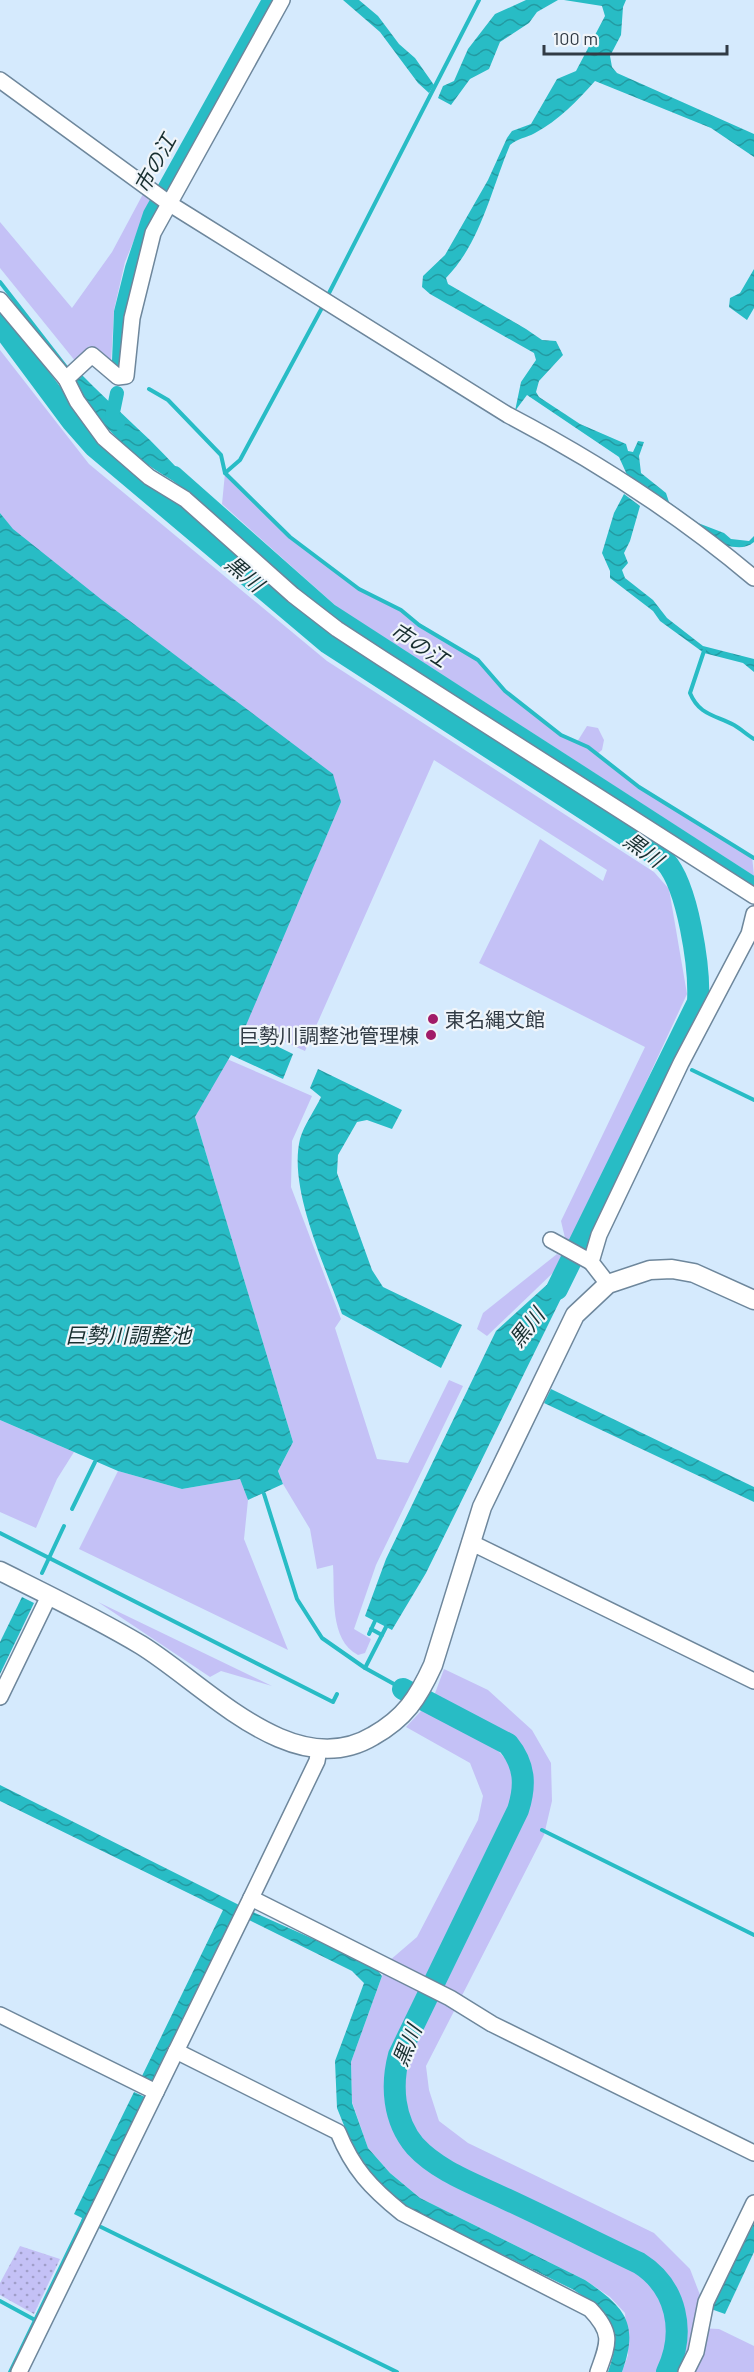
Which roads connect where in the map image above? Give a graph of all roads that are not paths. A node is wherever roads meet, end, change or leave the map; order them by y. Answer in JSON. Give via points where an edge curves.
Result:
{"nodes":[{"id":1,"x":282,"y":0,"type":"edge"},
{"id":2,"x":0,"y":80,"type":"edge"},
{"id":3,"x":170,"y":204,"type":"junction"},
{"id":4,"x":0,"y":300,"type":"edge"},
{"id":5,"x":66,"y":379,"type":"junction"},
{"id":6,"x":754,"y":578,"type":"edge"},
{"id":7,"x":754,"y":896,"type":"edge"},
{"id":8,"x":754,"y":914,"type":"edge"},
{"id":9,"x":551,"y":1240,"type":"dead end"},
{"id":10,"x":591,"y":1262,"type":"junction"},
{"id":11,"x":608,"y":1284,"type":"junction"},
{"id":12,"x":754,"y":1300,"type":"edge"},
{"id":13,"x":470,"y":1542,"type":"junction"},
{"id":14,"x":0,"y":1571,"type":"edge"},
{"id":15,"x":49,"y":1596,"type":"junction"},
{"id":16,"x":754,"y":1681,"type":"edge"},
{"id":17,"x":0,"y":1697,"type":"edge"},
{"id":18,"x":319,"y":1749,"type":"junction"},
{"id":19,"x":250,"y":1902,"type":"junction"},
{"id":20,"x":0,"y":2015,"type":"edge"},
{"id":21,"x":176,"y":2051,"type":"junction"},
{"id":22,"x":148,"y":2088,"type":"junction"},
{"id":23,"x":754,"y":2153,"type":"edge"},
{"id":24,"x":754,"y":2204,"type":"edge"},
{"id":25,"x":19,"y":2372,"type":"edge"},
{"id":26,"x":598,"y":2372,"type":"edge"},
{"id":27,"x":686,"y":2372,"type":"edge"}],
"edges":[{"from":1,"to":3,"type":"street"},
{"from":2,"to":3,"type":"street"},
{"from":3,"to":5,"type":"street","via":[[153,233],[132,318],[126,376],[118,377],[93,355]]},
{"from":3,"to":6,"type":"street","via":[[508,415],[618,477],[701,534]]},
{"from":4,"to":5,"type":"street"},
{"from":5,"to":7,"type":"street","via":[[104,438],[150,477],[185,499],[337,629]]},
{"from":8,"to":10,"type":"street","via":[[749,934],[681,1063],[599,1235]]},
{"from":9,"to":10,"type":"street"},
{"from":10,"to":11,"type":"street"},
{"from":11,"to":12,"type":"street","via":[[634,1273],[672,1269],[694,1273]]},
{"from":11,"to":13,"type":"street","via":[[575,1315],[510,1444]]},
{"from":13,"to":16,"type":"street"},
{"from":13,"to":18,"type":"street","via":[[433,1665],[406,1713],[362,1743]]},
{"from":14,"to":15,"type":"street"},
{"from":15,"to":17,"type":"street"},
{"from":15,"to":18,"type":"street","via":[[143,1646],[262,1731],[291,1745]]},
{"from":18,"to":19,"type":"street","via":[[317,1761]]},
{"from":19,"to":21,"type":"street"},
{"from":19,"to":23,"type":"street","via":[[414,1979],[492,2024]]},
{"from":20,"to":22,"type":"street"},
{"from":21,"to":22,"type":"street"},
{"from":21,"to":26,"type":"street","via":[[338,2132],[349,2159],[375,2191],[402,2213],[590,2309],[604,2324],[608,2337]]},
{"from":22,"to":25,"type":"street"},
{"from":24,"to":27,"type":"street","via":[[706,2302],[696,2352]]}]}
